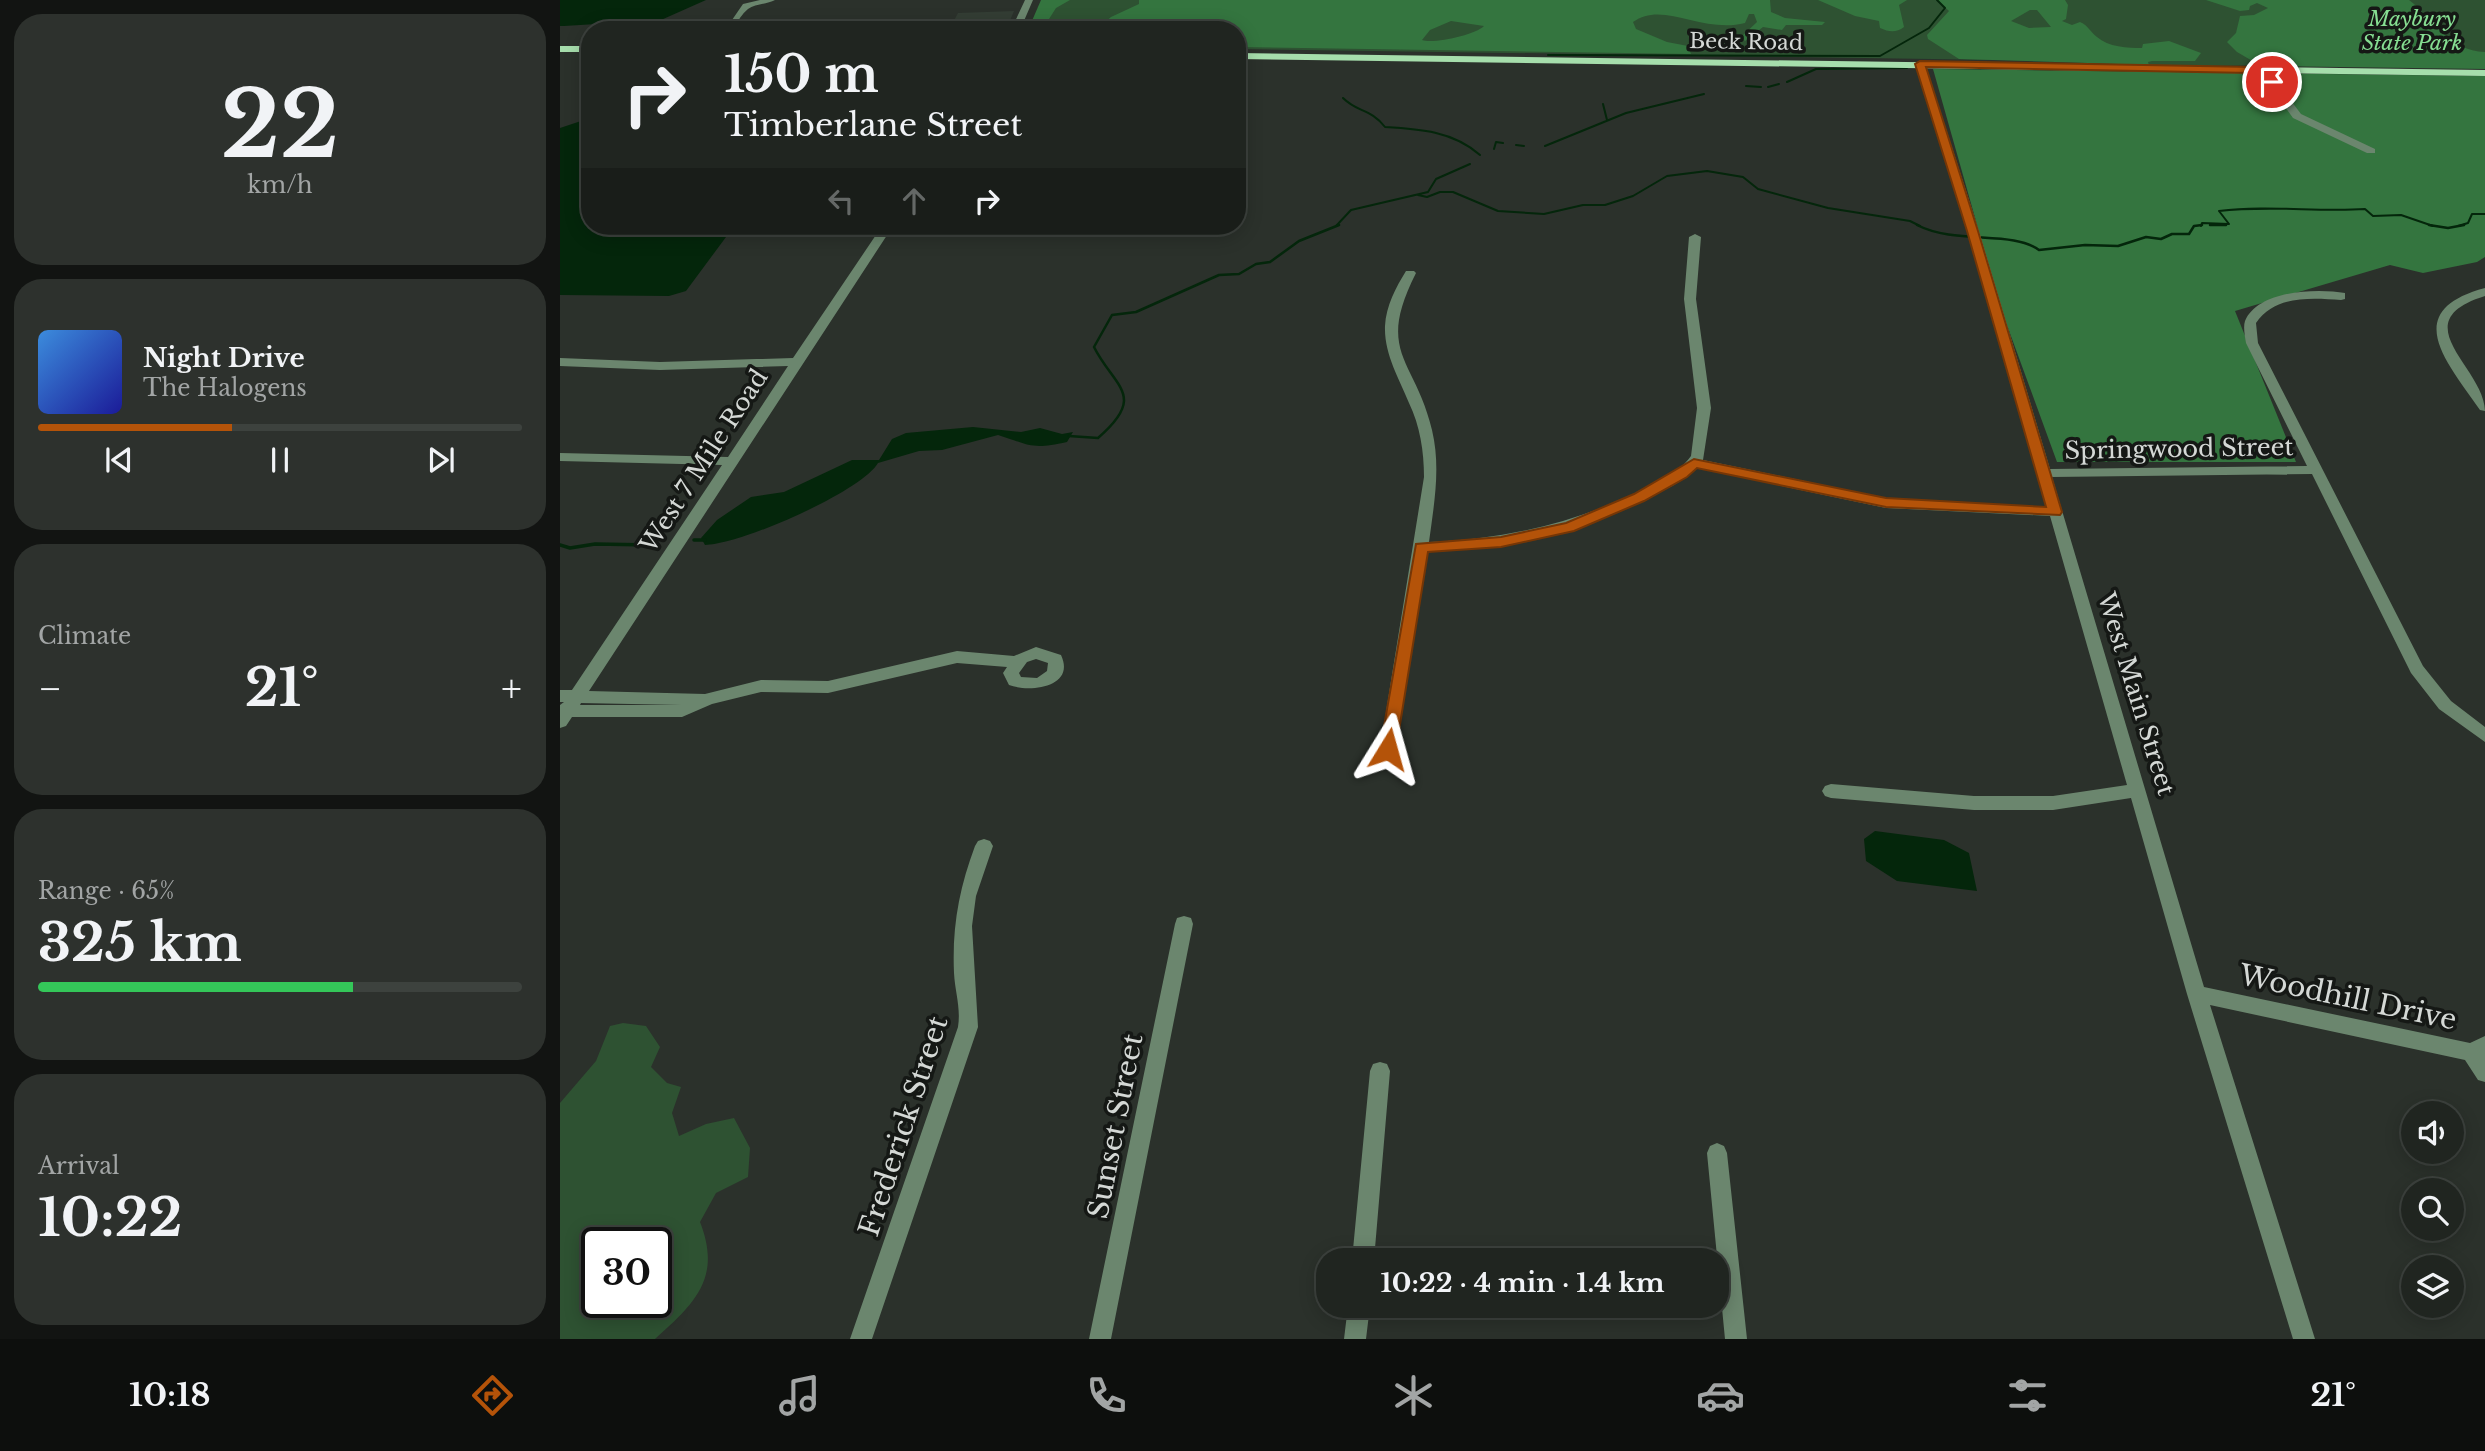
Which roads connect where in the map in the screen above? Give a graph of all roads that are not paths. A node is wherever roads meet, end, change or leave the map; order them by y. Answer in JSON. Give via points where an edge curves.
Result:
{"nodes":[{"id":1,"x":771,"y":0,"type":"edge"},
{"id":2,"x":1029,"y":0,"type":"edge"},
{"id":3,"x":737,"y":21,"type":"edge"},
{"id":4,"x":1019,"y":21,"type":"edge"},
{"id":5,"x":560,"y":49,"type":"edge"},
{"id":6,"x":581,"y":49,"type":"edge"},
{"id":7,"x":1246,"y":57,"type":"edge"},
{"id":8,"x":1920,"y":64,"type":"junction"},
{"id":9,"x":2485,"y":73,"type":"edge"},
{"id":10,"x":2271,"y":74,"type":"junction"},
{"id":11,"x":2371,"y":151,"type":"dead end"},
{"id":12,"x":881,"y":235,"type":"edge"},
{"id":13,"x":1695,"y":237,"type":"dead end"},
{"id":14,"x":1410,"y":273,"type":"dead end"},
{"id":15,"x":2485,"y":292,"type":"edge"},
{"id":16,"x":2341,"y":296,"type":"dead end"},
{"id":17,"x":560,"y":362,"type":"edge"},
{"id":18,"x":793,"y":367,"type":"junction"},
{"id":19,"x":2485,"y":407,"type":"edge"},
{"id":20,"x":560,"y":457,"type":"edge"},
{"id":21,"x":731,"y":461,"type":"junction"},
{"id":22,"x":1694,"y":463,"type":"junction"},
{"id":23,"x":2316,"y":470,"type":"junction"},
{"id":24,"x":2043,"y":473,"type":"junction"},
{"id":25,"x":2055,"y":512,"type":"junction"},
{"id":26,"x":1421,"y":547,"type":"junction"},
{"id":27,"x":1016,"y":663,"type":"dead end"},
{"id":28,"x":565,"y":707,"type":"edge"},
{"id":29,"x":2485,"y":736,"type":"edge"},
{"id":30,"x":1388,"y":749,"type":"dead end"},
{"id":31,"x":2139,"y":790,"type":"junction"},
{"id":32,"x":1831,"y":791,"type":"dead end"},
{"id":33,"x":984,"y":846,"type":"dead end"},
{"id":34,"x":1184,"y":924,"type":"dead end"},
{"id":35,"x":2197,"y":994,"type":"junction"},
{"id":36,"x":2478,"y":1049,"type":"edge"},
{"id":37,"x":1380,"y":1071,"type":"dead end"},
{"id":38,"x":2485,"y":1073,"type":"edge"},
{"id":39,"x":1717,"y":1153,"type":"dead end"},
{"id":40,"x":1364,"y":1248,"type":"edge"},
{"id":41,"x":1358,"y":1318,"type":"edge"},
{"id":42,"x":861,"y":1339,"type":"edge"},
{"id":43,"x":1100,"y":1339,"type":"edge"},
{"id":44,"x":1355,"y":1339,"type":"edge"},
{"id":45,"x":1736,"y":1339,"type":"edge"},
{"id":46,"x":2304,"y":1339,"type":"edge"}],
"edges":[{"from":1,"to":3,"type":"street","via":[[746,6]]},
{"from":2,"to":4,"type":"street"},
{"from":5,"to":6,"type":"main road"},
{"from":7,"to":8,"type":"main road","name":"Beck Road"},
{"from":8,"to":10,"type":"main road","name":"Beck Road","via":[[2255,70]]},
{"from":8,"to":24,"type":"street","name":"West Main Street"},
{"from":9,"to":10,"type":"main road","name":"Beck Road"},
{"from":10,"to":11,"type":"street","via":[[2297,116]]},
{"from":12,"to":18,"type":"street","name":"West 7 Mile Road"},
{"from":13,"to":22,"type":"street","via":[[1690,299],[1704,408]]},
{"from":14,"to":26,"type":"street","via":[[1392,307],[1390,329],[1393,353],[1423,421],[1430,452]]},
{"from":15,"to":19,"type":"street","via":[[2452,305],[2440,330],[2451,356]]},
{"from":16,"to":23,"type":"street","via":[[2296,297],[2269,304],[2254,316],[2249,328],[2255,352]]},
{"from":17,"to":18,"type":"street","via":[[671,370]]},
{"from":18,"to":21,"type":"street","name":"West 7 Mile Road"},
{"from":20,"to":21,"type":"street"},
{"from":21,"to":28,"type":"street","name":"West 7 Mile Road"},
{"from":22,"to":25,"type":"street","via":[[1886,503]]},
{"from":22,"to":26,"type":"street","via":[[1639,497],[1569,528],[1501,542]]},
{"from":23,"to":24,"type":"street","name":"Springwood Street"},
{"from":23,"to":29,"type":"street","via":[[2417,669],[2445,705]]},
{"from":24,"to":25,"type":"street","name":"West Main Street"},
{"from":25,"to":31,"type":"street","name":"West Main Street"},
{"from":26,"to":30,"type":"street"},
{"from":27,"to":28,"type":"street","via":[[957,657],[828,687],[761,687],[708,699],[682,712]]},
{"from":31,"to":32,"type":"street","via":[[2040,803],[1974,803]]},
{"from":31,"to":35,"type":"street","name":"West Main Street"},
{"from":33,"to":42,"type":"street","name":"Frederick Street","via":[[962,914],[968,1027]]},
{"from":34,"to":43,"type":"street","name":"Sunset Street"},
{"from":35,"to":36,"type":"street","name":"Woodhill Drive"},
{"from":35,"to":46,"type":"street","name":"West Main Street"},
{"from":36,"to":38,"type":"street"},
{"from":37,"to":40,"type":"street"},
{"from":39,"to":45,"type":"street"},
{"from":41,"to":44,"type":"street"}]}
